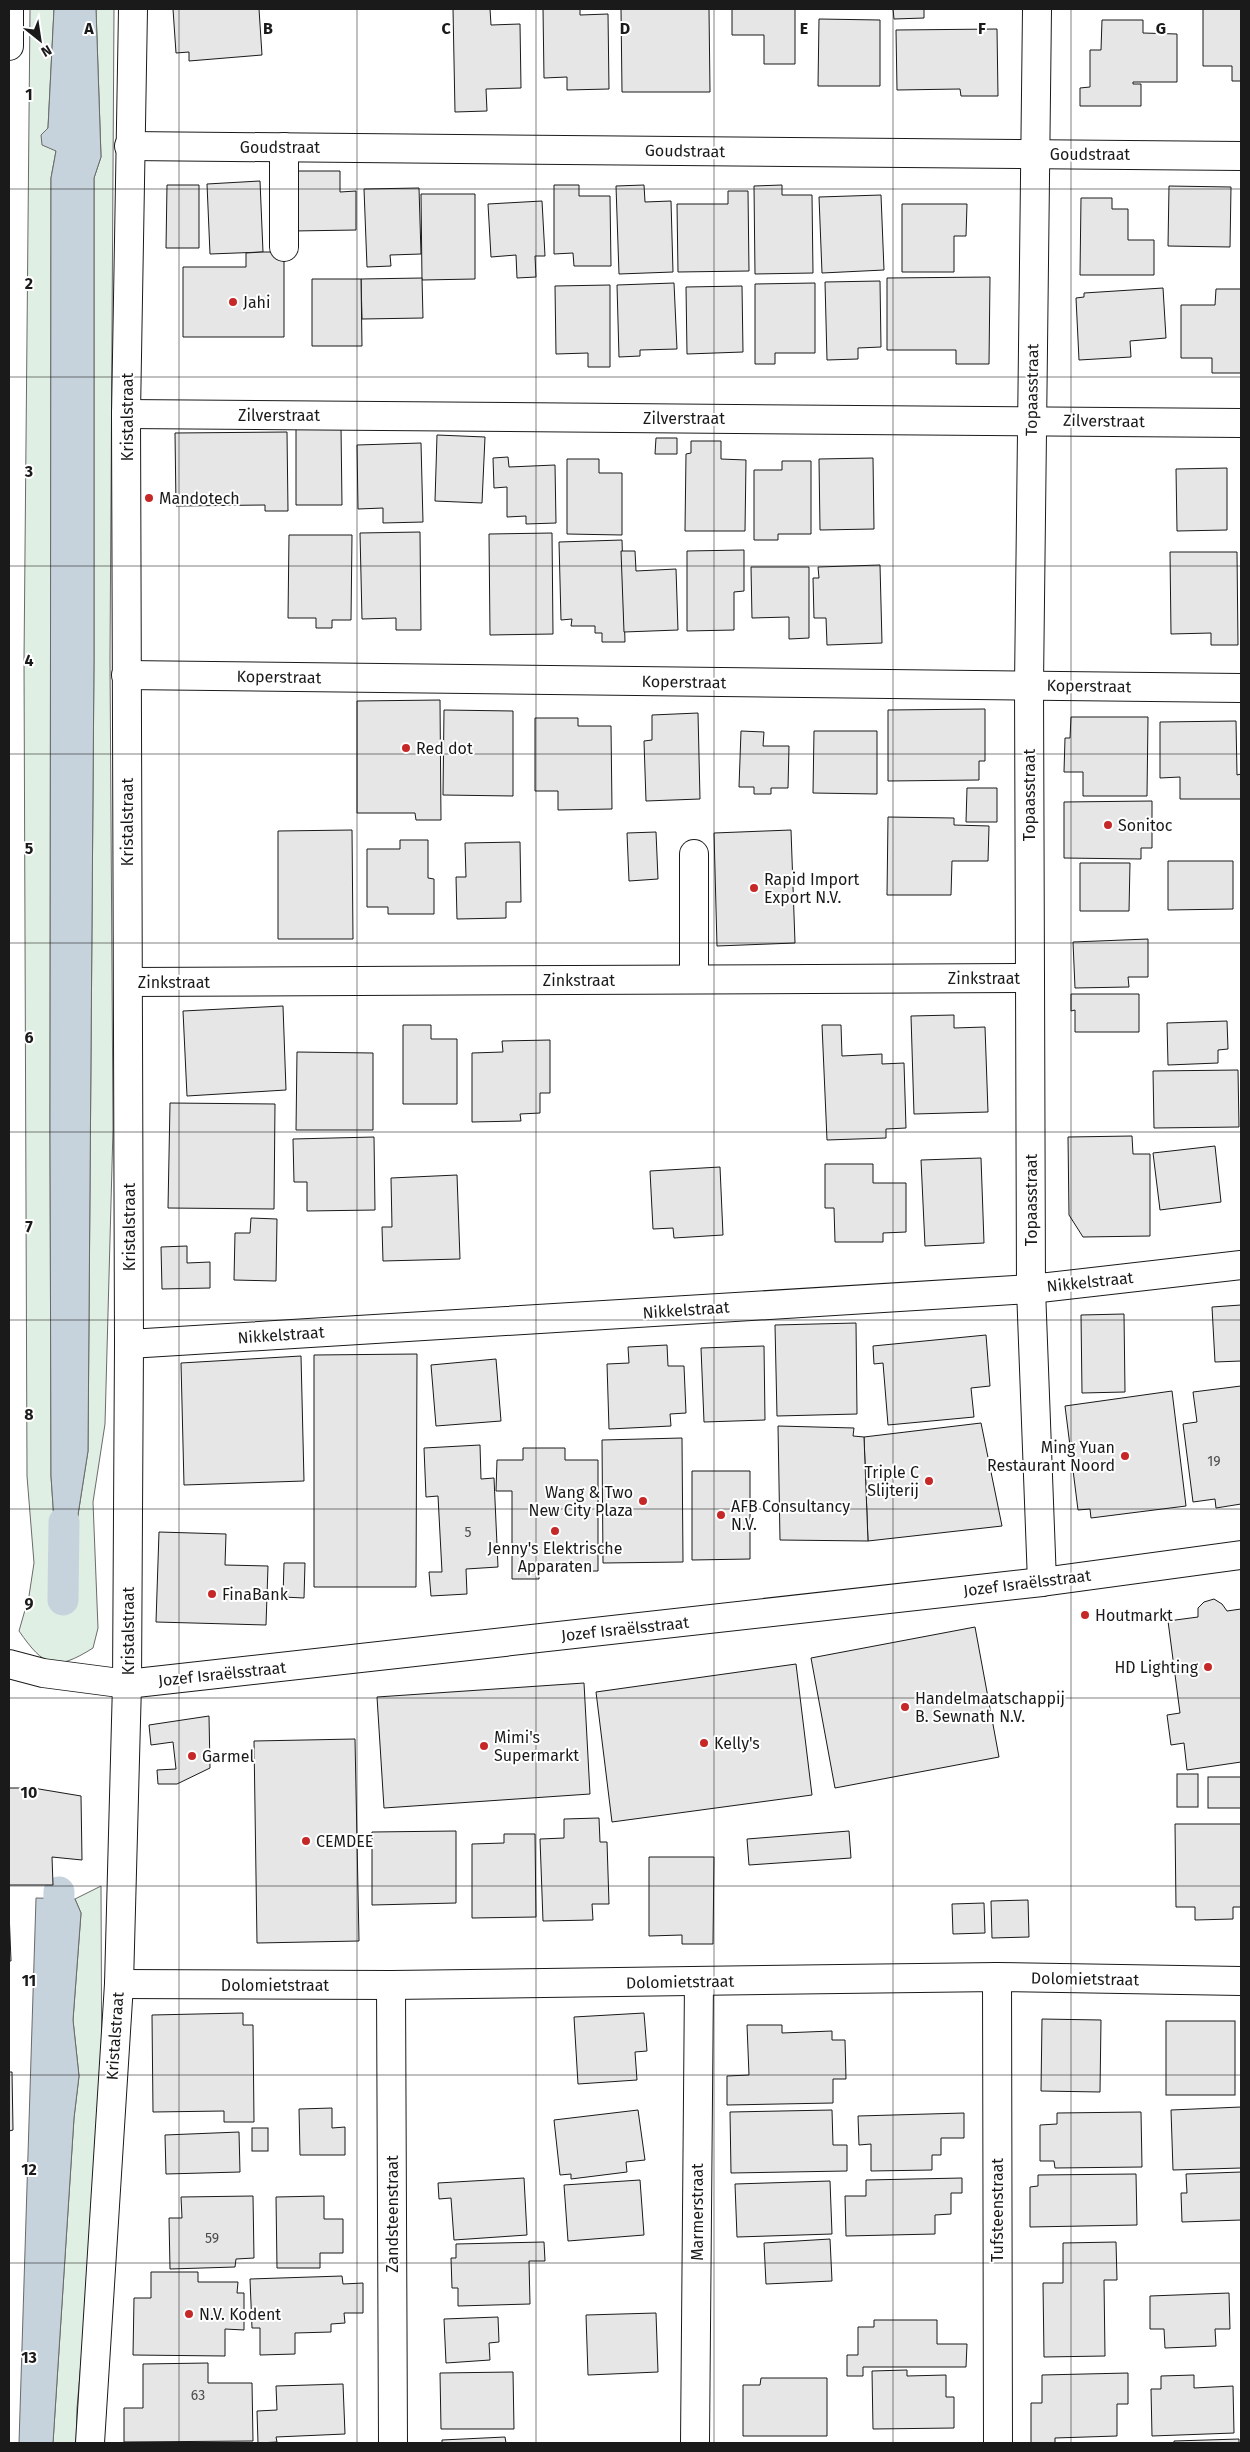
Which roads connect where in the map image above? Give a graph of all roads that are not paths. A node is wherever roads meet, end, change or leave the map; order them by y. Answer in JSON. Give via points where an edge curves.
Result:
{"nodes":[{"id":1,"x":9,"y":9,"type":"edge"},
{"id":2,"x":133,"y":9,"type":"edge"},
{"id":3,"x":1037,"y":9,"type":"edge"},
{"id":4,"x":9,"y":46,"type":"edge"},
{"id":5,"x":129,"y":146,"type":"junction"},
{"id":6,"x":284,"y":147,"type":"junction"},
{"id":7,"x":1034,"y":154,"type":"junction"},
{"id":8,"x":1241,"y":156,"type":"edge"},
{"id":9,"x":284,"y":247,"type":"dead end"},
{"id":10,"x":126,"y":414,"type":"junction"},
{"id":11,"x":1032,"y":420,"type":"junction"},
{"id":12,"x":1241,"y":423,"type":"edge"},
{"id":13,"x":126,"y":676,"type":"junction"},
{"id":14,"x":1029,"y":686,"type":"junction"},
{"id":15,"x":1241,"y":688,"type":"edge"},
{"id":16,"x":694,"y":854,"type":"dead end"},
{"id":17,"x":1030,"y":978,"type":"junction"},
{"id":18,"x":694,"y":979,"type":"junction"},
{"id":19,"x":128,"y":982,"type":"junction"},
{"id":20,"x":1241,"y":1265,"type":"edge"},
{"id":21,"x":1031,"y":1289,"type":"junction"},
{"id":22,"x":129,"y":1344,"type":"junction"},
{"id":23,"x":1241,"y":1555,"type":"edge"},
{"id":24,"x":1042,"y":1582,"type":"junction"},
{"id":25,"x":9,"y":1664,"type":"edge"},
{"id":26,"x":127,"y":1684,"type":"junction"},
{"id":27,"x":997,"y":1977,"type":"junction"},
{"id":28,"x":699,"y":1981,"type":"junction"},
{"id":29,"x":1241,"y":1981,"type":"edge"},
{"id":30,"x":119,"y":1984,"type":"junction"},
{"id":31,"x":391,"y":1985,"type":"junction"},
{"id":32,"x":90,"y":2443,"type":"edge"},
{"id":33,"x":393,"y":2443,"type":"edge"},
{"id":34,"x":695,"y":2443,"type":"edge"},
{"id":35,"x":998,"y":2443,"type":"edge"}],
"edges":[{"from":1,"to":4,"type":"street"},
{"from":2,"to":5,"type":"street","name":"Kristalstraat"},
{"from":3,"to":7,"type":"street","name":"Topaasstraat"},
{"from":5,"to":6,"type":"street","name":"Goudstraat"},
{"from":5,"to":10,"type":"street","name":"Kristalstraat"},
{"from":6,"to":7,"type":"street","name":"Goudstraat"},
{"from":6,"to":9,"type":"street"},
{"from":7,"to":8,"type":"street","name":"Goudstraat"},
{"from":7,"to":11,"type":"street","name":"Topaasstraat"},
{"from":10,"to":11,"type":"street","name":"Zilverstraat"},
{"from":10,"to":13,"type":"street","name":"Kristalstraat"},
{"from":11,"to":12,"type":"street","name":"Zilverstraat"},
{"from":11,"to":14,"type":"street","name":"Topaasstraat"},
{"from":13,"to":14,"type":"street","name":"Koperstraat"},
{"from":13,"to":19,"type":"street","name":"Kristalstraat"},
{"from":14,"to":15,"type":"street","name":"Koperstraat"},
{"from":14,"to":17,"type":"street","name":"Topaasstraat"},
{"from":16,"to":18,"type":"street"},
{"from":17,"to":18,"type":"street","name":"Zinkstraat"},
{"from":17,"to":21,"type":"street","name":"Topaasstraat"},
{"from":18,"to":19,"type":"street","name":"Zinkstraat"},
{"from":19,"to":22,"type":"street","name":"Kristalstraat"},
{"from":20,"to":21,"type":"street","name":"Nikkelstraat"},
{"from":21,"to":22,"type":"street","name":"Nikkelstraat"},
{"from":21,"to":24,"type":"street","name":"Topaasstraat"},
{"from":22,"to":26,"type":"street","name":"Kristalstraat"},
{"from":23,"to":24,"type":"street","name":"Jozef Israëlsstraat"},
{"from":24,"to":26,"type":"street","name":"Jozef Israëlsstraat"},
{"from":25,"to":26,"type":"street","name":"Jozef Israëlsstraat","via":[[43,1673]]},
{"from":26,"to":30,"type":"street","name":"Kristalstraat"},
{"from":27,"to":28,"type":"street","name":"Dolomietstraat"},
{"from":27,"to":29,"type":"street","name":"Dolomietstraat"},
{"from":27,"to":35,"type":"street","name":"Tufsteenstraat"},
{"from":28,"to":31,"type":"street","name":"Dolomietstraat"},
{"from":28,"to":34,"type":"street","name":"Marmerstraat"},
{"from":30,"to":31,"type":"street","name":"Dolomietstraat"},
{"from":30,"to":32,"type":"street","name":"Kristalstraat"},
{"from":31,"to":33,"type":"street","name":"Zandsteenstraat"}]}
